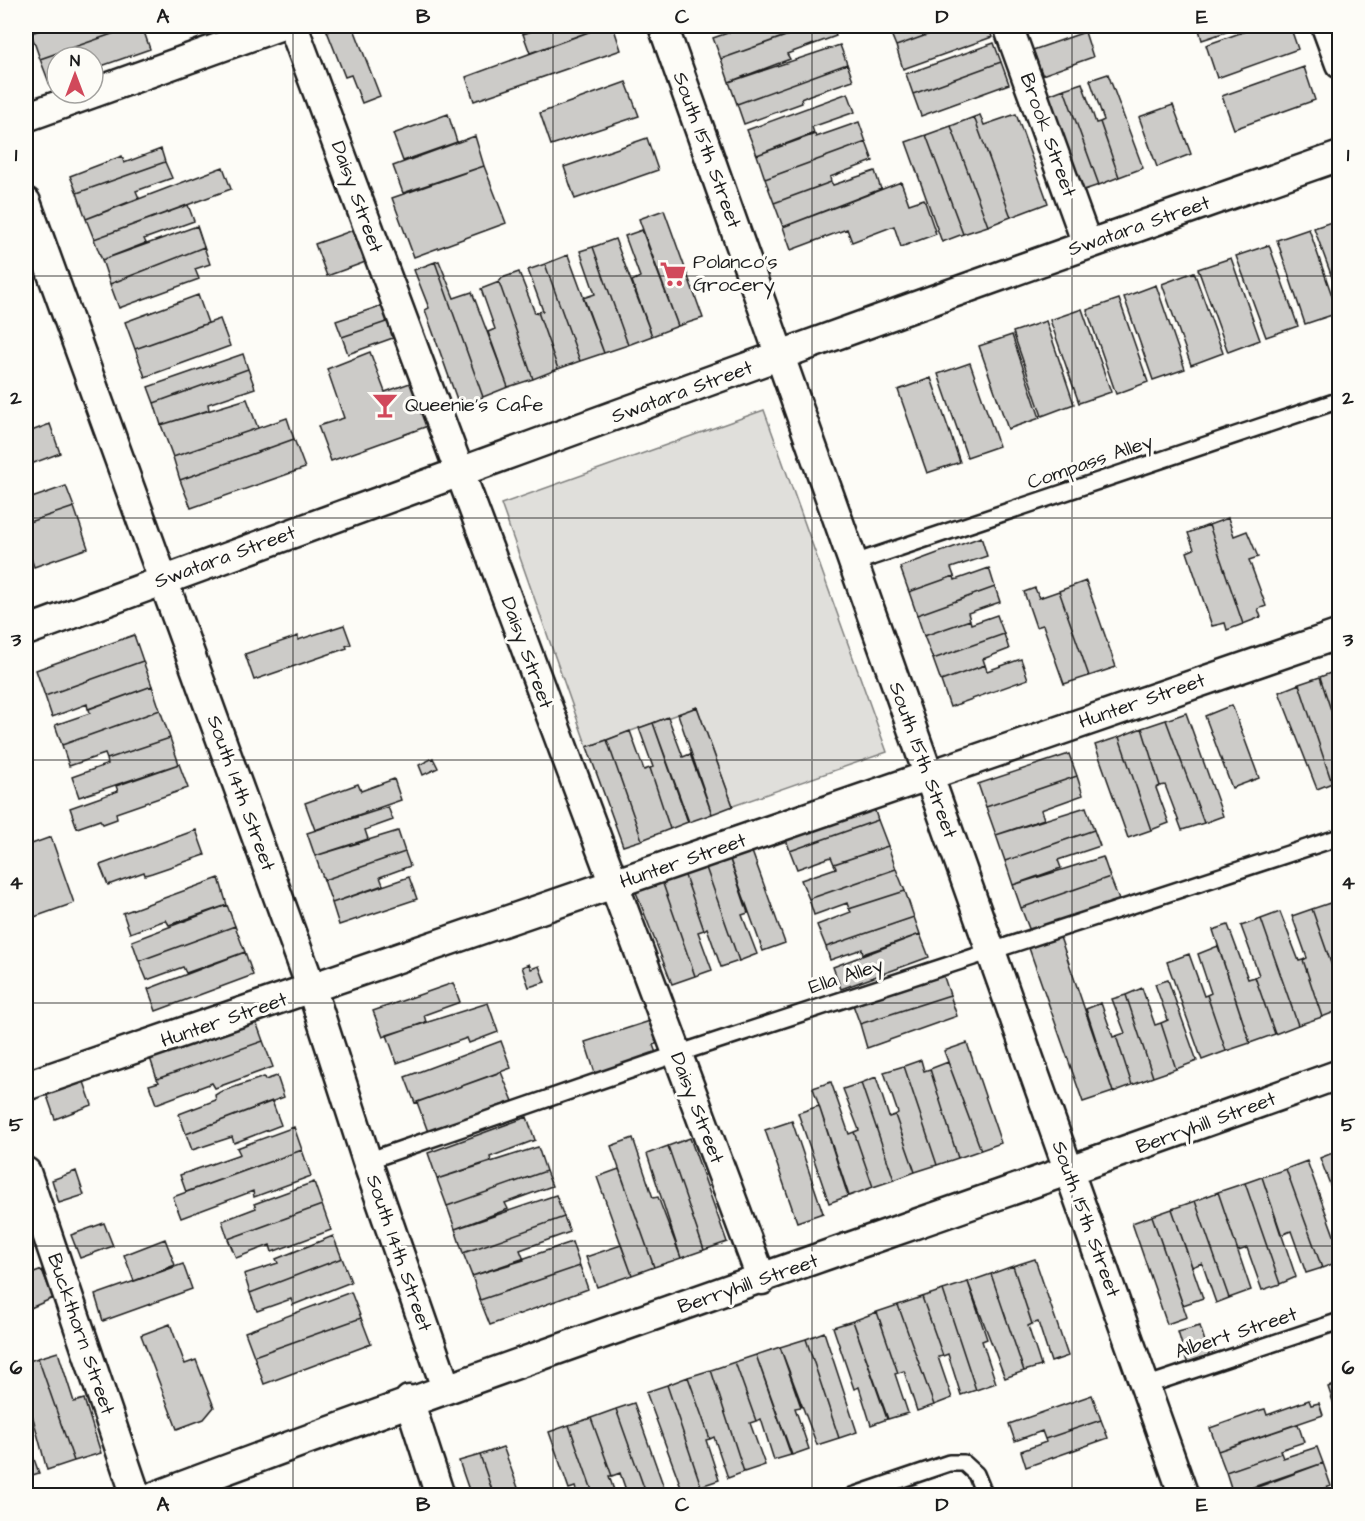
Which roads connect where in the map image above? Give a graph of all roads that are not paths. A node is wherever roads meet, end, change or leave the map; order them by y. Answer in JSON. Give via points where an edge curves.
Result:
{"nodes":[{"id":1,"x":279,"y":26,"type":"edge"},
{"id":2,"x":293,"y":26,"type":"edge"},
{"id":3,"x":663,"y":26,"type":"edge"},
{"id":4,"x":1008,"y":26,"type":"edge"},
{"id":5,"x":1326,"y":26,"type":"edge"},
{"id":6,"x":1340,"y":64,"type":"edge"},
{"id":7,"x":105,"y":89,"type":"edge"},
{"id":8,"x":60,"y":105,"type":"edge"},
{"id":9,"x":26,"y":117,"type":"edge"},
{"id":10,"x":1340,"y":156,"type":"edge"},
{"id":11,"x":26,"y":202,"type":"edge"},
{"id":12,"x":1087,"y":244,"type":"junction"},
{"id":13,"x":780,"y":357,"type":"junction"},
{"id":14,"x":1340,"y":400,"type":"edge"},
{"id":15,"x":459,"y":471,"type":"junction"},
{"id":16,"x":854,"y":563,"type":"junction"},
{"id":17,"x":164,"y":580,"type":"junction"},
{"id":18,"x":26,"y":631,"type":"edge"},
{"id":19,"x":1340,"y":634,"type":"edge"},
{"id":20,"x":928,"y":774,"type":"junction"},
{"id":21,"x":1340,"y":837,"type":"edge"},
{"id":22,"x":614,"y":885,"type":"junction"},
{"id":23,"x":991,"y":951,"type":"junction"},
{"id":24,"x":312,"y":990,"type":"junction"},
{"id":25,"x":677,"y":1054,"type":"junction"},
{"id":26,"x":1340,"y":1074,"type":"edge"},
{"id":27,"x":26,"y":1086,"type":"edge"},
{"id":28,"x":367,"y":1161,"type":"junction"},
{"id":29,"x":26,"y":1172,"type":"edge"},
{"id":30,"x":1069,"y":1172,"type":"junction"},
{"id":31,"x":762,"y":1280,"type":"junction"},
{"id":32,"x":1340,"y":1321,"type":"edge"},
{"id":33,"x":1145,"y":1386,"type":"junction"},
{"id":34,"x":446,"y":1388,"type":"junction"},
{"id":35,"x":409,"y":1400,"type":"junction"},
{"id":36,"x":136,"y":1496,"type":"edge"},
{"id":37,"x":156,"y":1496,"type":"edge"},
{"id":38,"x":440,"y":1496,"type":"edge"},
{"id":39,"x":852,"y":1496,"type":"edge"},
{"id":40,"x":985,"y":1496,"type":"edge"},
{"id":41,"x":1184,"y":1496,"type":"edge"}],
"edges":[{"from":1,"to":7,"type":"street"},
{"from":2,"to":15,"type":"street","name":"Daisy Street"},
{"from":3,"to":13,"type":"street","name":"South 15th Street"},
{"from":4,"to":12,"type":"street","name":"Brook Street"},
{"from":5,"to":6,"type":"street"},
{"from":8,"to":9,"type":"street"},
{"from":10,"to":12,"type":"street","name":"Swatara Street"},
{"from":11,"to":17,"type":"street","name":"South 14th Street"},
{"from":12,"to":13,"type":"street","name":"Swatara Street"},
{"from":13,"to":15,"type":"street","name":"Swatara Street"},
{"from":13,"to":16,"type":"street","name":"South 15th Street"},
{"from":14,"to":16,"type":"lane","name":"Compass Alley"},
{"from":15,"to":17,"type":"street","name":"Swatara Street"},
{"from":15,"to":22,"type":"street","name":"Daisy Street"},
{"from":16,"to":20,"type":"street","name":"South 15th Street"},
{"from":17,"to":18,"type":"street","name":"Swatara Street"},
{"from":17,"to":24,"type":"street","name":"South 14th Street"},
{"from":19,"to":20,"type":"street","name":"Hunter Street"},
{"from":20,"to":22,"type":"street","name":"Hunter Street"},
{"from":20,"to":23,"type":"street","name":"South 15th Street"},
{"from":21,"to":23,"type":"lane","name":"Ella Alley"},
{"from":22,"to":24,"type":"street","name":"Hunter Street"},
{"from":22,"to":25,"type":"street","name":"Daisy Street"},
{"from":23,"to":25,"type":"lane","name":"Ella Alley"},
{"from":23,"to":30,"type":"street","name":"South 15th Street"},
{"from":24,"to":27,"type":"street","name":"Hunter Street"},
{"from":24,"to":28,"type":"street","name":"South 14th Street"},
{"from":25,"to":28,"type":"lane","name":"Ella Alley"},
{"from":25,"to":31,"type":"street","name":"Daisy Street"},
{"from":26,"to":30,"type":"street","name":"Berryhill Street"},
{"from":28,"to":34,"type":"street","name":"South 14th Street"},
{"from":29,"to":36,"type":"street","name":"Buckthorn Street"},
{"from":30,"to":31,"type":"street","name":"Berryhill Street"},
{"from":30,"to":33,"type":"street","name":"South 15th Street"},
{"from":31,"to":34,"type":"street","name":"Berryhill Street"},
{"from":32,"to":33,"type":"lane","name":"Albert Street"},
{"from":33,"to":41,"type":"street","name":"South 15th Street"},
{"from":34,"to":35,"type":"street","name":"Berryhill Street"},
{"from":35,"to":37,"type":"street","name":"Berryhill Street"},
{"from":35,"to":38,"type":"street"},
{"from":39,"to":40,"type":"lane","via":[[949,1463],[964,1463],[976,1474]]}]}
